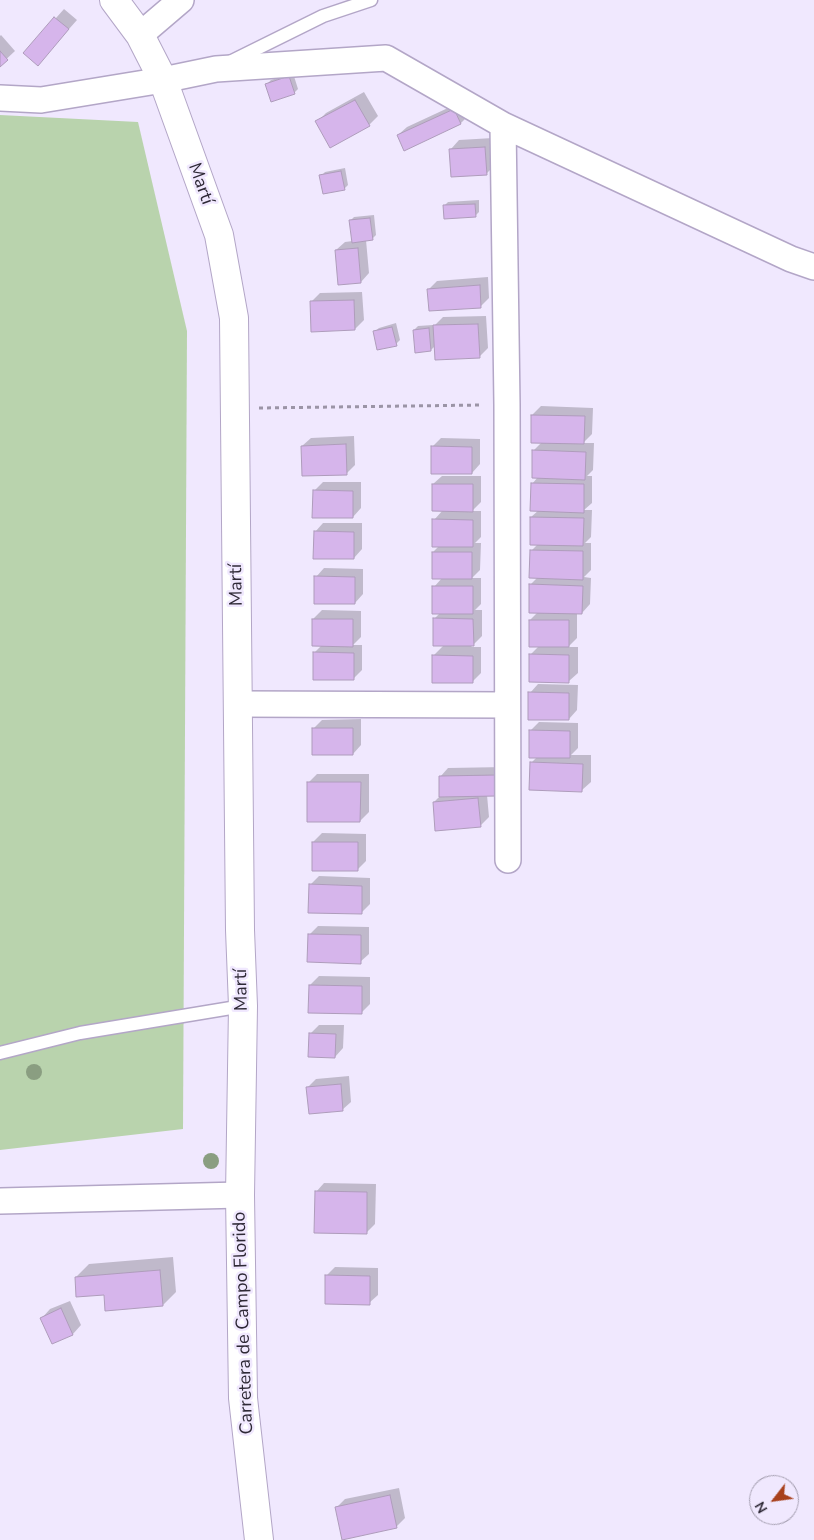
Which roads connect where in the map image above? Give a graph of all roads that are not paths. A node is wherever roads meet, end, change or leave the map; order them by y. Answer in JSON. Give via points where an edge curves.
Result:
{"nodes":[{"id":1,"x":114,"y":0,"type":"edge"},
{"id":2,"x":181,"y":0,"type":"edge"},
{"id":3,"x":371,"y":0,"type":"edge"},
{"id":4,"x":140,"y":35,"type":"junction"},
{"id":5,"x":216,"y":69,"type":"junction"},
{"id":6,"x":163,"y":80,"type":"junction"},
{"id":7,"x":0,"y":98,"type":"edge"},
{"id":8,"x":503,"y":125,"type":"junction"},
{"id":9,"x":814,"y":267,"type":"edge"},
{"id":10,"x":238,"y":704,"type":"junction"},
{"id":11,"x":507,"y":705,"type":"junction"},
{"id":12,"x":508,"y":860,"type":"dead end"},
{"id":13,"x":243,"y":1006,"type":"junction"},
{"id":14,"x":0,"y":1053,"type":"edge"},
{"id":15,"x":240,"y":1195,"type":"junction"},
{"id":16,"x":0,"y":1201,"type":"edge"},
{"id":17,"x":259,"y":1540,"type":"edge"}],
"edges":[{"from":1,"to":4,"type":"main road","name":"Martí"},
{"from":2,"to":4,"type":"street"},
{"from":3,"to":5,"type":"lane","via":[[323,16]]},
{"from":4,"to":6,"type":"main road","name":"Martí"},
{"from":5,"to":6,"type":"street"},
{"from":5,"to":8,"type":"street","via":[[386,58]]},
{"from":6,"to":7,"type":"street","via":[[41,100]]},
{"from":6,"to":10,"type":"main road","name":"Martí","via":[[219,235],[234,318]]},
{"from":8,"to":9,"type":"street"},
{"from":8,"to":11,"type":"street"},
{"from":10,"to":11,"type":"street"},
{"from":10,"to":13,"type":"main road","name":"Martí"},
{"from":11,"to":12,"type":"street"},
{"from":13,"to":14,"type":"lane","via":[[80,1034]]},
{"from":13,"to":15,"type":"main road","name":"Martí"},
{"from":15,"to":16,"type":"street"},
{"from":15,"to":17,"type":"main road","name":"Carretera de Campo Florido","via":[[243,1398]]}]}
